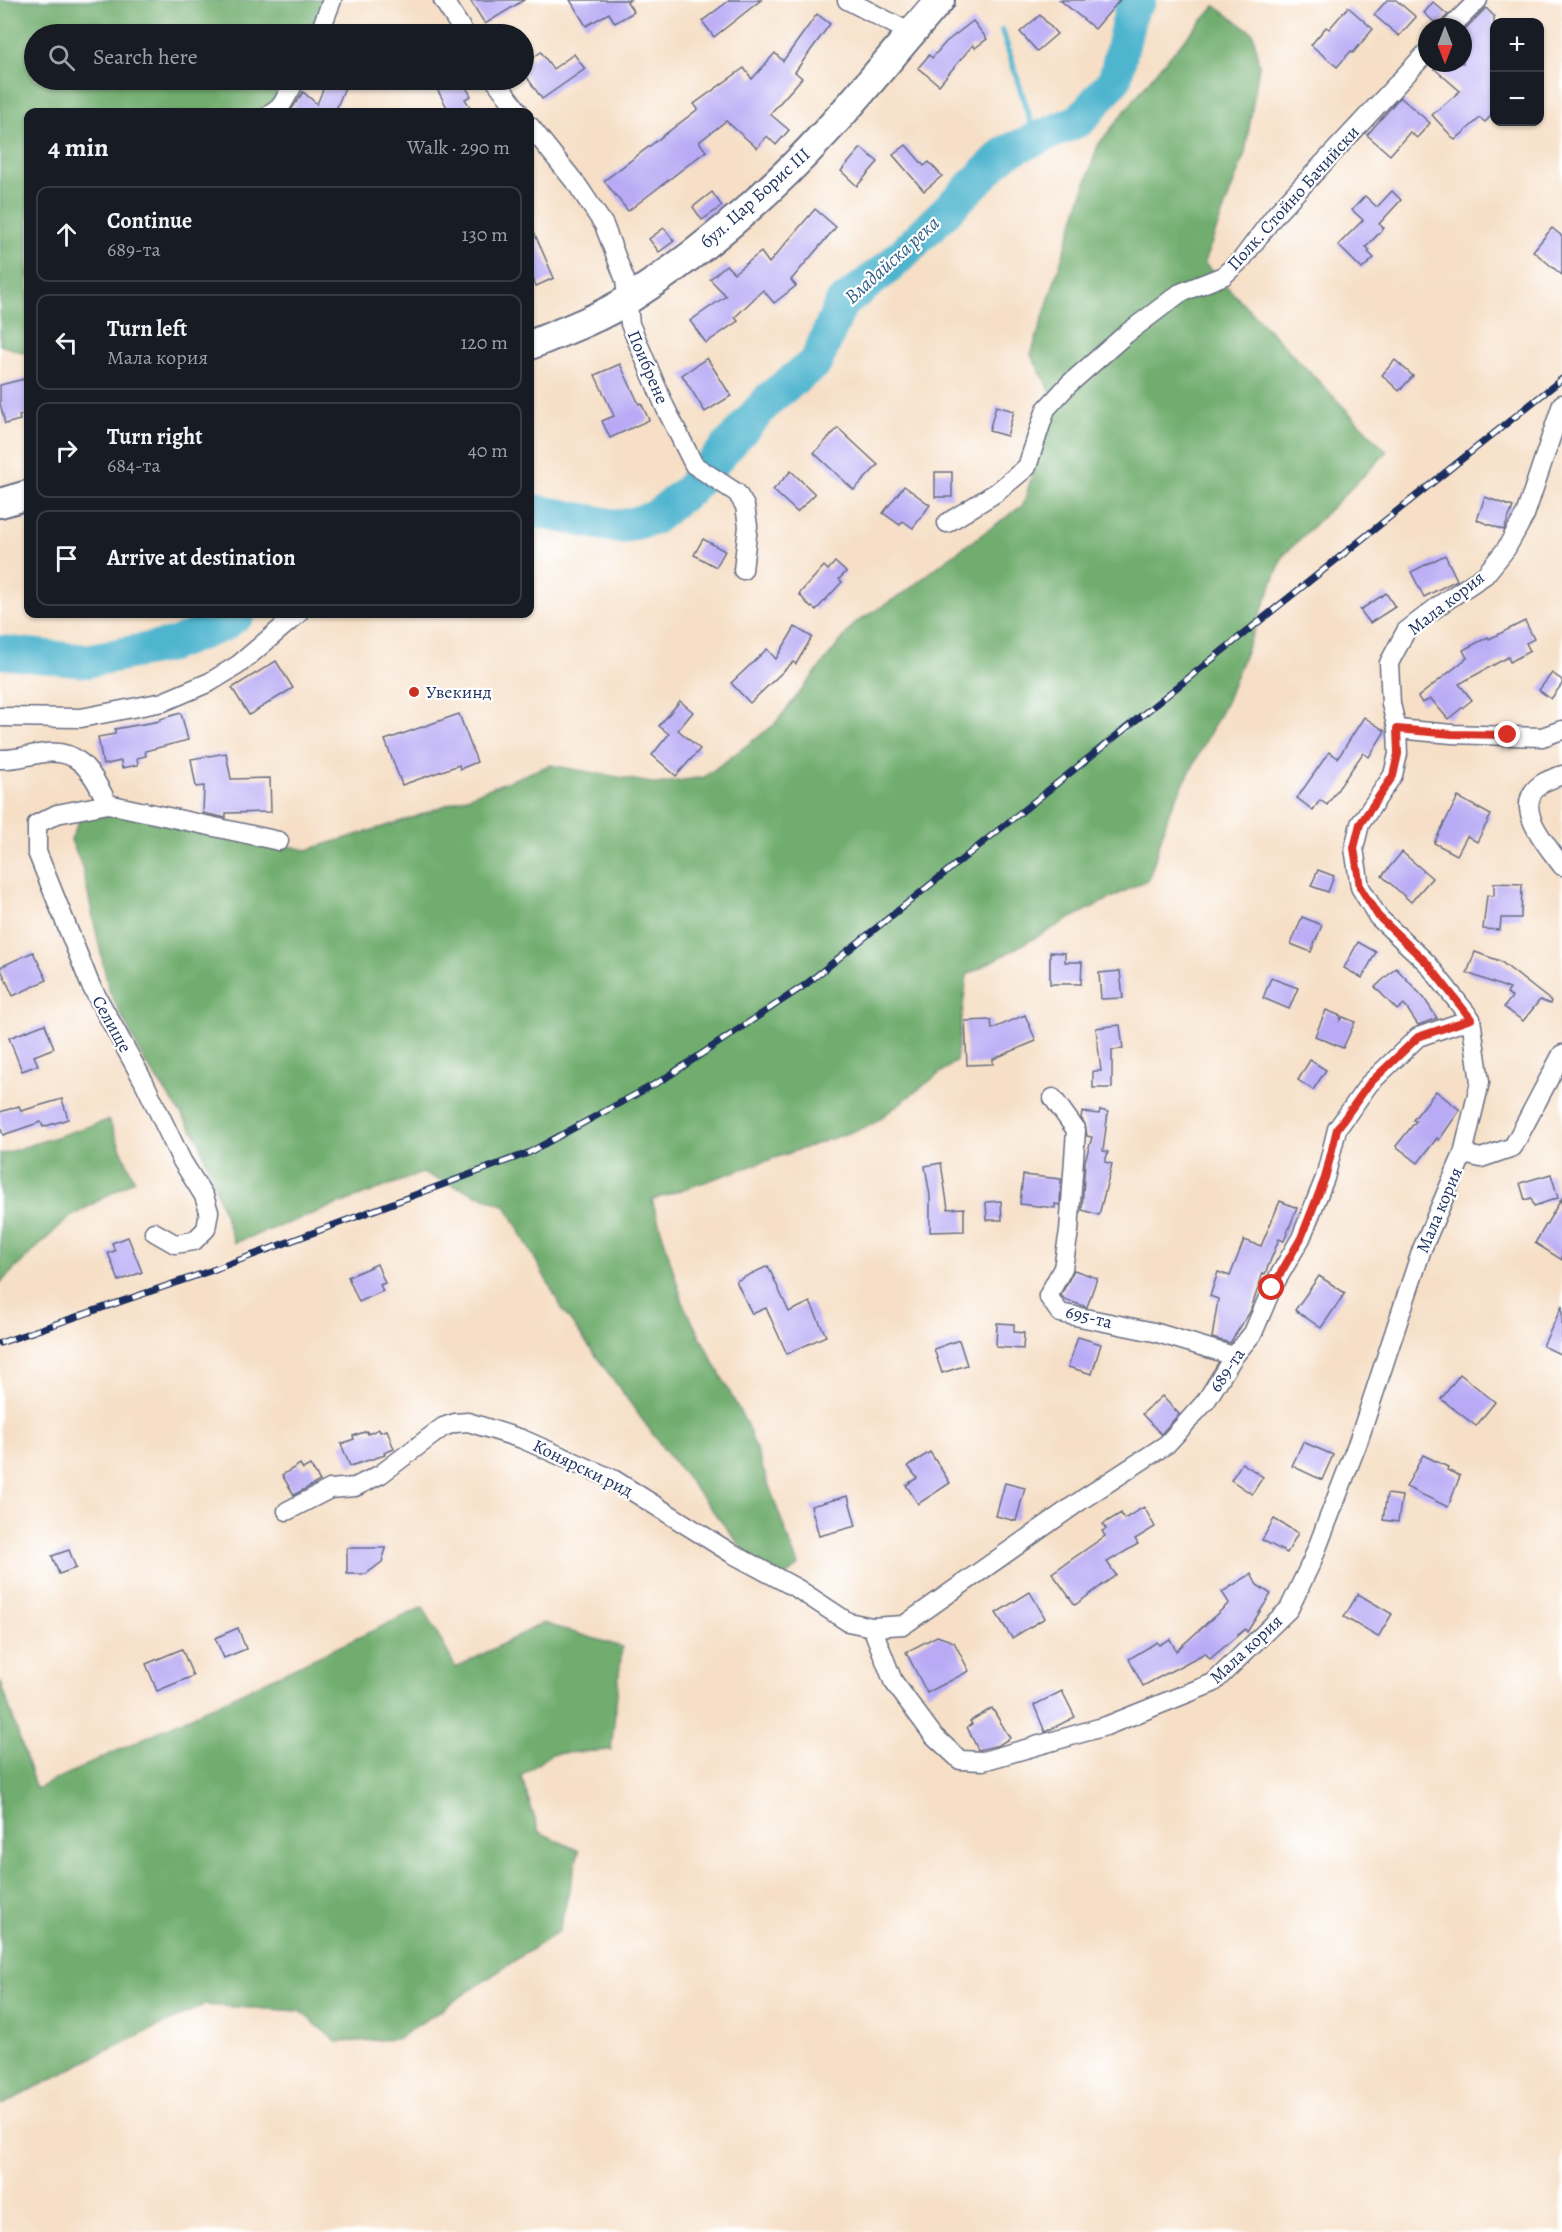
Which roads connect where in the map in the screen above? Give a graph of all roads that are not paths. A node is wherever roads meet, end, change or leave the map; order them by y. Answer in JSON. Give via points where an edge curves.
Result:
{"nodes":[{"id":1,"x":332,"y":0,"type":"edge"},
{"id":2,"x":442,"y":0,"type":"edge"},
{"id":3,"x":847,"y":0,"type":"edge"},
{"id":4,"x":940,"y":0,"type":"edge"},
{"id":5,"x":1478,"y":0,"type":"edge"},
{"id":6,"x":1460,"y":18,"type":"edge"},
{"id":7,"x":323,"y":24,"type":"edge"},
{"id":8,"x":458,"y":24,"type":"edge"},
{"id":9,"x":911,"y":33,"type":"junction"},
{"id":10,"x":1418,"y":62,"type":"edge"},
{"id":11,"x":290,"y":90,"type":"edge"},
{"id":12,"x":502,"y":90,"type":"edge"},
{"id":13,"x":278,"y":108,"type":"edge"},
{"id":14,"x":516,"y":108,"type":"edge"},
{"id":15,"x":534,"y":131,"type":"edge"},
{"id":16,"x":627,"y":300,"type":"junction"},
{"id":17,"x":534,"y":343,"type":"edge"},
{"id":18,"x":1562,"y":405,"type":"edge"},
{"id":19,"x":24,"y":496,"type":"edge"},
{"id":20,"x":0,"y":503,"type":"edge"},
{"id":21,"x":947,"y":523,"type":"dead end"},
{"id":22,"x":742,"y":570,"type":"dead end"},
{"id":23,"x":293,"y":618,"type":"edge"},
{"id":24,"x":0,"y":717,"type":"edge"},
{"id":25,"x":1397,"y":729,"type":"junction"},
{"id":26,"x":1562,"y":730,"type":"edge"},
{"id":27,"x":0,"y":759,"type":"edge"},
{"id":28,"x":1562,"y":775,"type":"edge"},
{"id":29,"x":108,"y":804,"type":"junction"},
{"id":30,"x":279,"y":840,"type":"dead end"},
{"id":31,"x":1562,"y":866,"type":"edge"},
{"id":32,"x":1471,"y":1019,"type":"junction"},
{"id":33,"x":1562,"y":1054,"type":"edge"},
{"id":34,"x":1053,"y":1098,"type":"dead end"},
{"id":35,"x":1463,"y":1154,"type":"junction"},
{"id":36,"x":154,"y":1232,"type":"dead end"},
{"id":37,"x":1234,"y":1356,"type":"junction"},
{"id":38,"x":286,"y":1511,"type":"dead end"},
{"id":39,"x":872,"y":1627,"type":"junction"}],
"edges":[{"from":1,"to":7,"type":"street"},
{"from":2,"to":8,"type":"street"},
{"from":3,"to":9,"type":"street"},
{"from":4,"to":9,"type":"main road","name":"бул. Цар Борис III"},
{"from":5,"to":6,"type":"street"},
{"from":9,"to":16,"type":"main road","name":"бул. Цар Борис III","via":[[823,135],[764,193],[697,251]]},
{"from":10,"to":21,"type":"street","name":"Полк. Стойно Бачийски","via":[[1275,215],[1242,259],[1223,276],[1180,293],[1069,384],[1046,409],[1027,467],[997,492]]},
{"from":11,"to":13,"type":"street"},
{"from":12,"to":14,"type":"street"},
{"from":15,"to":16,"type":"street","name":"Поибрене","via":[[604,225],[625,280]]},
{"from":16,"to":17,"type":"main road","name":"бул. Цар Борис III"},
{"from":16,"to":22,"type":"street","name":"Поибрене","via":[[630,324],[694,465],[737,493],[745,506],[748,526]]},
{"from":18,"to":25,"type":"street","name":"Мала кория","via":[[1525,515],[1506,549],[1485,575],[1406,631],[1389,663]]},
{"from":19,"to":20,"type":"main road"},
{"from":23,"to":24,"type":"street","via":[[238,665],[163,702],[81,718]]},
{"from":25,"to":26,"type":"street","via":[[1542,737]]},
{"from":25,"to":32,"type":"street","name":"Мала кория","via":[[1398,754],[1393,776],[1360,824],[1354,848],[1360,887],[1378,916],[1427,963]]},
{"from":27,"to":29,"type":"street","via":[[64,752],[79,759]]},
{"from":28,"to":31,"type":"street","via":[[1541,784],[1530,795],[1528,807],[1537,831]]},
{"from":29,"to":30,"type":"street"},
{"from":29,"to":36,"type":"street","name":"Селище","via":[[57,814],[37,824],[37,852],[90,984],[209,1212],[206,1229],[194,1241],[176,1244]]},
{"from":32,"to":35,"type":"street","name":"Мала кория","via":[[1480,1082]]},
{"from":32,"to":37,"type":"street","name":"689-та","via":[[1418,1037],[1369,1084],[1337,1129],[1325,1178],[1301,1238],[1272,1288],[1253,1333]]},
{"from":33,"to":35,"type":"street","name":"Мала кория","via":[[1513,1147],[1481,1158]]},
{"from":34,"to":37,"type":"street","name":"695-та","via":[[1076,1130],[1070,1231],[1063,1268],[1048,1296],[1060,1313],[1154,1332]]},
{"from":35,"to":39,"type":"street","name":"Мала кория","via":[[1422,1249],[1358,1442],[1312,1561],[1289,1609],[1213,1683],[1106,1726],[983,1761],[960,1760],[933,1734],[893,1681]]},
{"from":37,"to":39,"type":"street","name":"689-та","via":[[1206,1401],[1167,1444],[904,1625]]},
{"from":38,"to":39,"type":"street","name":"Конярски рид","via":[[330,1489],[355,1487],[381,1474],[443,1427],[468,1422],[522,1439],[613,1479],[849,1622]]}]}
